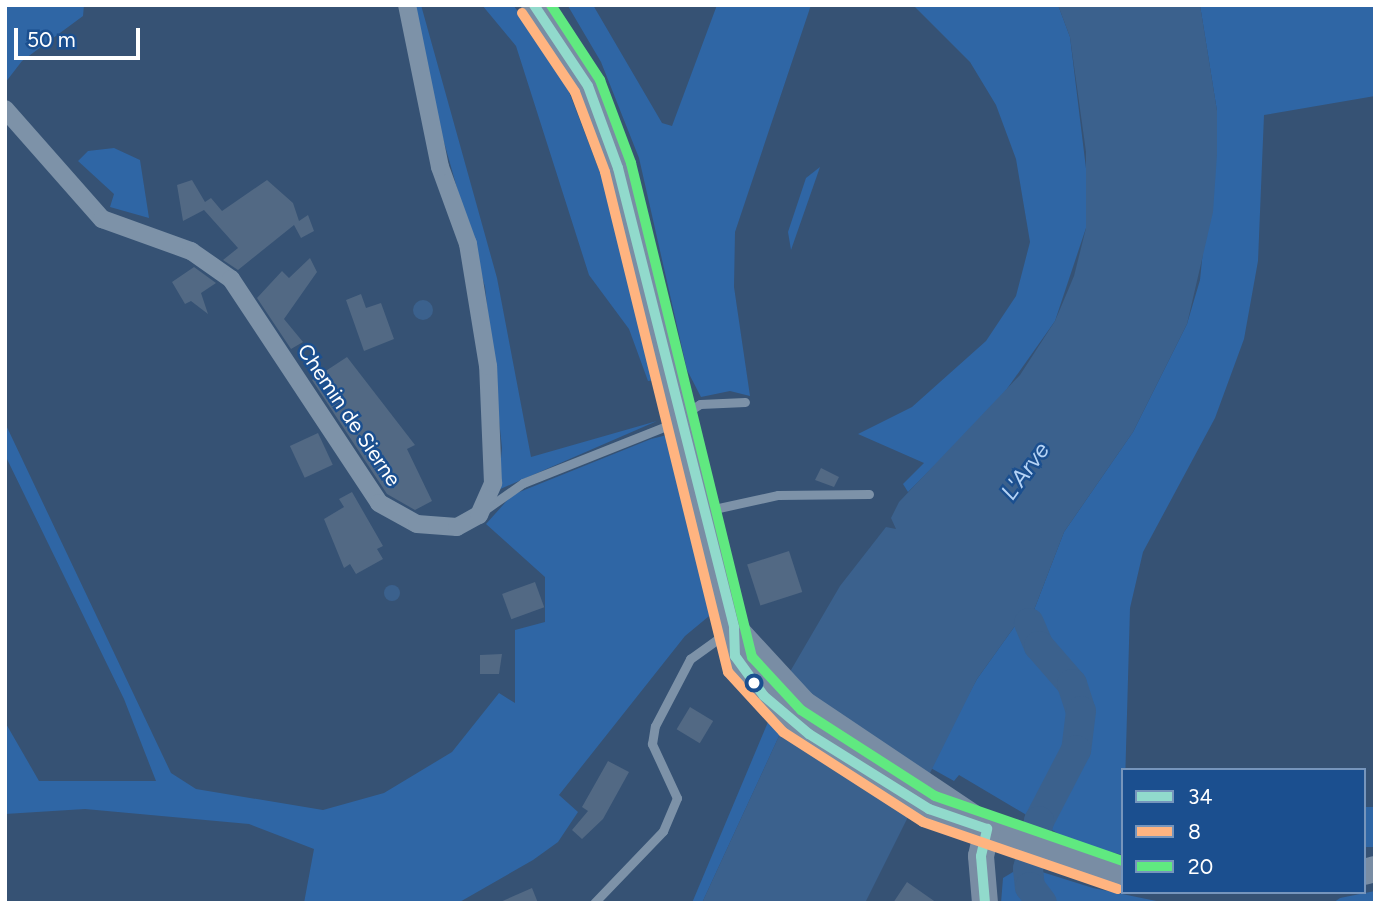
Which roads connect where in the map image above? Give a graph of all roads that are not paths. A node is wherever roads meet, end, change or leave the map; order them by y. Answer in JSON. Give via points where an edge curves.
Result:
{"nodes":[{"id":1,"x":407,"y":5,"type":"edge"},
{"id":2,"x":534,"y":5,"type":"edge"},
{"id":3,"x":5,"y":109,"type":"edge"},
{"id":4,"x":745,"y":402,"type":"dead end"},
{"id":5,"x":680,"y":417,"type":"junction"},
{"id":6,"x":869,"y":494,"type":"dead end"},
{"id":7,"x":705,"y":511,"type":"junction"},
{"id":8,"x":479,"y":514,"type":"junction"},
{"id":9,"x":735,"y":634,"type":"junction"},
{"id":10,"x":934,"y":800,"type":"junction"},
{"id":11,"x":995,"y":832,"type":"junction"},
{"id":12,"x":1121,"y":876,"type":"edge"},
{"id":13,"x":594,"y":903,"type":"edge"},
{"id":14,"x":985,"y":903,"type":"edge"}],
"edges":[{"from":1,"to":8,"type":"street","via":[[440,167],[468,244],[485,341],[495,466]]},
{"from":2,"to":5,"type":"main road","via":[[576,63],[606,131]]},
{"from":3,"to":8,"type":"street","name":"Chemin de Sierne","via":[[102,219],[191,251],[231,279],[379,503],[404,520],[432,528],[457,527]]},
{"from":4,"to":5,"type":"lane","via":[[714,401]]},
{"from":5,"to":7,"type":"main road"},
{"from":5,"to":8,"type":"lane","via":[[523,483]]},
{"from":6,"to":7,"type":"lane","via":[[778,495]]},
{"from":7,"to":9,"type":"main road"},
{"from":9,"to":10,"type":"main road","via":[[789,692]]},
{"from":9,"to":10,"type":"main road","via":[[740,664],[764,696],[831,748]]},
{"from":9,"to":13,"type":"lane","via":[[690,659],[654,726],[652,744],[677,798],[663,831]]},
{"from":10,"to":11,"type":"main road"},
{"from":11,"to":12,"type":"main road"},
{"from":11,"to":14,"type":"main road","via":[[981,856]]}]}
